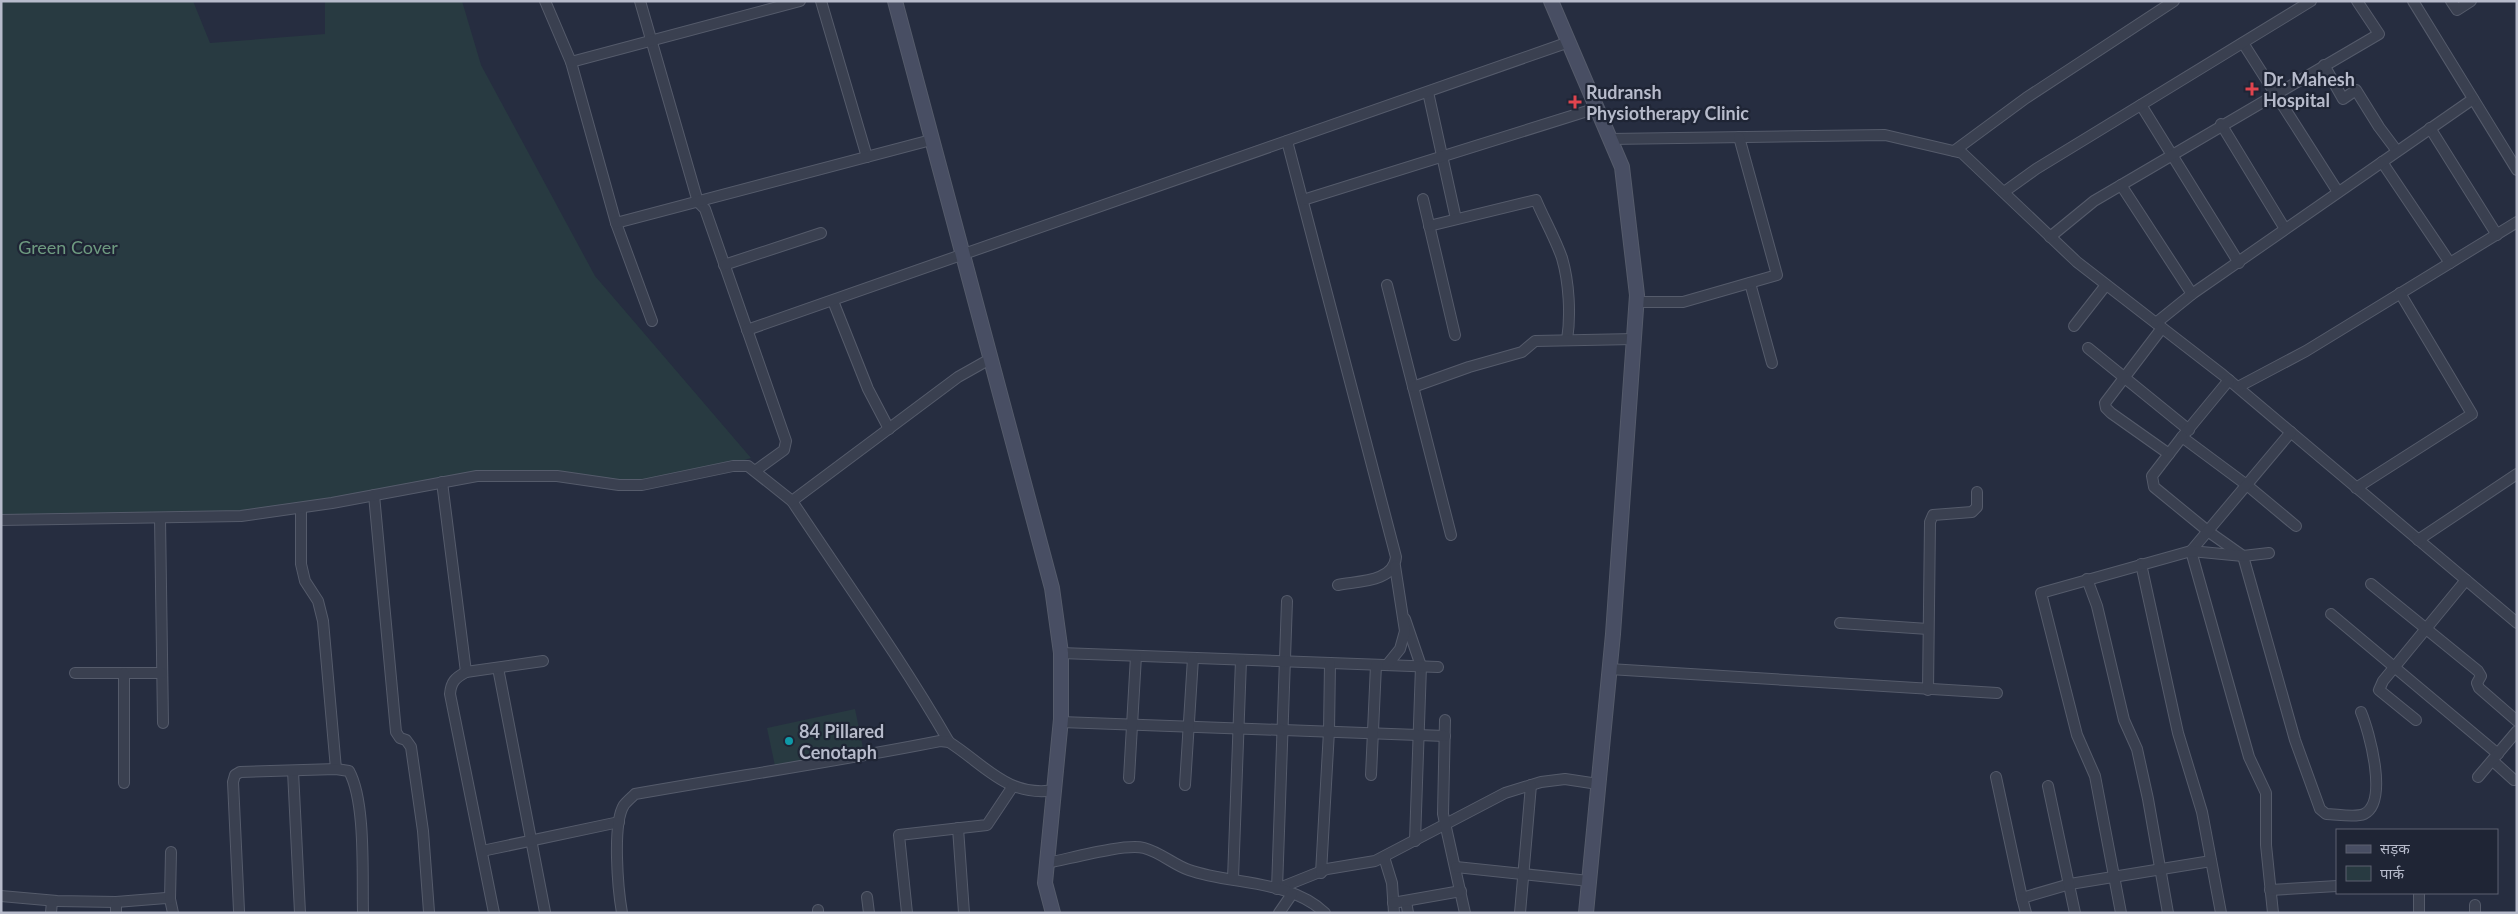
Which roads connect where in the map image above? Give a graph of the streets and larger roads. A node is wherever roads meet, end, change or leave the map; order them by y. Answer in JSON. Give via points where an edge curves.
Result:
{"nodes":[{"id":1,"x":545,"y":1,"type":"edge"},
{"id":2,"x":640,"y":1,"type":"edge"},
{"id":3,"x":800,"y":1,"type":"edge"},
{"id":4,"x":821,"y":1,"type":"edge"},
{"id":5,"x":895,"y":1,"type":"edge"},
{"id":6,"x":1551,"y":1,"type":"edge"},
{"id":7,"x":2174,"y":1,"type":"edge"},
{"id":8,"x":2311,"y":1,"type":"edge"},
{"id":9,"x":2357,"y":1,"type":"edge"},
{"id":10,"x":2413,"y":1,"type":"edge"},
{"id":11,"x":2451,"y":1,"type":"edge"},
{"id":12,"x":2471,"y":1,"type":"edge"},
{"id":13,"x":652,"y":40,"type":"junction"},
{"id":14,"x":1569,"y":42,"type":"junction"},
{"id":15,"x":2243,"y":43,"type":"junction"},
{"id":16,"x":571,"y":62,"type":"junction"},
{"id":17,"x":2324,"y":66,"type":"junction"},
{"id":18,"x":1428,"y":92,"type":"junction"},
{"id":19,"x":2275,"y":93,"type":"junction"},
{"id":20,"x":2472,"y":99,"type":"junction"},
{"id":21,"x":2141,"y":105,"type":"junction"},
{"id":22,"x":1597,"y":108,"type":"junction"},
{"id":23,"x":2221,"y":124,"type":"junction"},
{"id":24,"x":2430,"y":128,"type":"junction"},
{"id":25,"x":1739,"y":137,"type":"junction"},
{"id":26,"x":1610,"y":139,"type":"junction"},
{"id":27,"x":931,"y":140,"type":"junction"},
{"id":28,"x":1288,"y":141,"type":"junction"},
{"id":29,"x":1954,"y":151,"type":"junction"},
{"id":30,"x":2397,"y":151,"type":"junction"},
{"id":31,"x":2171,"y":154,"type":"junction"},
{"id":32,"x":1442,"y":156,"type":"junction"},
{"id":33,"x":867,"y":157,"type":"junction"},
{"id":34,"x":2382,"y":162,"type":"junction"},
{"id":35,"x":2517,"y":170,"type":"edge"},
{"id":36,"x":2121,"y":185,"type":"junction"},
{"id":37,"x":2004,"y":192,"type":"junction"},
{"id":38,"x":2338,"y":192,"type":"junction"},
{"id":39,"x":1422,"y":199,"type":"dead end"},
{"id":40,"x":1303,"y":200,"type":"junction"},
{"id":41,"x":698,"y":202,"type":"junction"},
{"id":42,"x":1456,"y":219,"type":"junction"},
{"id":43,"x":2517,"y":222,"type":"edge"},
{"id":44,"x":616,"y":223,"type":"junction"},
{"id":45,"x":1429,"y":226,"type":"junction"},
{"id":46,"x":2285,"y":229,"type":"junction"},
{"id":47,"x":821,"y":233,"type":"dead end"},
{"id":48,"x":2497,"y":234,"type":"junction"},
{"id":49,"x":2050,"y":237,"type":"junction"},
{"id":50,"x":962,"y":256,"type":"junction"},
{"id":51,"x":2238,"y":263,"type":"junction"},
{"id":52,"x":2450,"y":263,"type":"junction"},
{"id":53,"x":724,"y":265,"type":"junction"},
{"id":54,"x":1750,"y":283,"type":"junction"},
{"id":55,"x":1387,"y":284,"type":"dead end"},
{"id":56,"x":2106,"y":285,"type":"junction"},
{"id":57,"x":2192,"y":294,"type":"junction"},
{"id":58,"x":2400,"y":294,"type":"junction"},
{"id":59,"x":832,"y":301,"type":"junction"},
{"id":60,"x":1637,"y":302,"type":"junction"},
{"id":61,"x":652,"y":321,"type":"dead end"},
{"id":62,"x":2074,"y":326,"type":"dead end"},
{"id":63,"x":2159,"y":326,"type":"junction"},
{"id":64,"x":746,"y":330,"type":"junction"},
{"id":65,"x":1455,"y":335,"type":"dead end"},
{"id":66,"x":1634,"y":339,"type":"junction"},
{"id":67,"x":1567,"y":340,"type":"junction"},
{"id":68,"x":2088,"y":348,"type":"dead end"},
{"id":69,"x":990,"y":359,"type":"junction"},
{"id":70,"x":1772,"y":363,"type":"dead end"},
{"id":71,"x":2124,"y":376,"type":"junction"},
{"id":72,"x":2229,"y":380,"type":"junction"},
{"id":73,"x":1413,"y":387,"type":"junction"},
{"id":74,"x":2238,"y":387,"type":"junction"},
{"id":75,"x":889,"y":429,"type":"junction"},
{"id":76,"x":2291,"y":432,"type":"junction"},
{"id":77,"x":2186,"y":433,"type":"junction"},
{"id":78,"x":2169,"y":454,"type":"junction"},
{"id":79,"x":755,"y":472,"type":"junction"},
{"id":80,"x":2517,"y":474,"type":"edge"},
{"id":81,"x":442,"y":482,"type":"junction"},
{"id":82,"x":2248,"y":486,"type":"junction"},
{"id":83,"x":2356,"y":488,"type":"junction"},
{"id":84,"x":1977,"y":492,"type":"dead end"},
{"id":85,"x":374,"y":495,"type":"junction"},
{"id":86,"x":792,"y":501,"type":"junction"},
{"id":87,"x":300,"y":508,"type":"junction"},
{"id":88,"x":160,"y":518,"type":"junction"},
{"id":89,"x":1,"y":520,"type":"edge"},
{"id":90,"x":2296,"y":526,"type":"dead end"},
{"id":91,"x":2209,"y":532,"type":"junction"},
{"id":92,"x":1451,"y":534,"type":"dead end"},
{"id":93,"x":2418,"y":540,"type":"junction"},
{"id":94,"x":2191,"y":551,"type":"junction"},
{"id":95,"x":2269,"y":553,"type":"dead end"},
{"id":96,"x":2243,"y":556,"type":"junction"},
{"id":97,"x":2140,"y":564,"type":"junction"},
{"id":98,"x":1395,"y":566,"type":"junction"},
{"id":99,"x":2087,"y":579,"type":"junction"},
{"id":100,"x":2466,"y":580,"type":"junction"},
{"id":101,"x":2371,"y":584,"type":"dead end"},
{"id":102,"x":1338,"y":585,"type":"dead end"},
{"id":103,"x":1287,"y":601,"type":"dead end"},
{"id":104,"x":2330,"y":614,"type":"dead end"},
{"id":105,"x":1405,"y":619,"type":"junction"},
{"id":106,"x":1840,"y":622,"type":"dead end"},
{"id":107,"x":2517,"y":623,"type":"edge"},
{"id":108,"x":1928,"y":629,"type":"junction"},
{"id":109,"x":2426,"y":630,"type":"junction"},
{"id":110,"x":1061,"y":653,"type":"junction"},
{"id":111,"x":1136,"y":656,"type":"junction"},
{"id":112,"x":1193,"y":658,"type":"junction"},
{"id":113,"x":1241,"y":660,"type":"junction"},
{"id":114,"x":543,"y":661,"type":"dead end"},
{"id":115,"x":1286,"y":662,"type":"junction"},
{"id":116,"x":1330,"y":663,"type":"junction"},
{"id":117,"x":1376,"y":665,"type":"junction"},
{"id":118,"x":1387,"y":665,"type":"junction"},
{"id":119,"x":1421,"y":666,"type":"junction"},
{"id":120,"x":1438,"y":667,"type":"dead end"},
{"id":121,"x":498,"y":668,"type":"junction"},
{"id":122,"x":2395,"y":668,"type":"junction"},
{"id":123,"x":1609,"y":669,"type":"junction"},
{"id":124,"x":466,"y":672,"type":"junction"},
{"id":125,"x":75,"y":673,"type":"dead end"},
{"id":126,"x":124,"y":673,"type":"junction"},
{"id":127,"x":162,"y":673,"type":"junction"},
{"id":128,"x":1928,"y":690,"type":"junction"},
{"id":129,"x":1997,"y":694,"type":"dead end"},
{"id":130,"x":2362,"y":712,"type":"dead end"},
{"id":131,"x":1445,"y":720,"type":"dead end"},
{"id":132,"x":2416,"y":720,"type":"dead end"},
{"id":133,"x":2517,"y":721,"type":"edge"},
{"id":134,"x":1061,"y":722,"type":"junction"},
{"id":135,"x":163,"y":723,"type":"dead end"},
{"id":136,"x":1131,"y":725,"type":"junction"},
{"id":137,"x":1188,"y":727,"type":"junction"},
{"id":138,"x":1239,"y":728,"type":"junction"},
{"id":139,"x":1284,"y":730,"type":"junction"},
{"id":140,"x":1329,"y":731,"type":"junction"},
{"id":141,"x":2517,"y":731,"type":"edge"},
{"id":142,"x":1372,"y":732,"type":"junction"},
{"id":143,"x":1418,"y":734,"type":"junction"},
{"id":144,"x":1444,"y":736,"type":"junction"},
{"id":145,"x":949,"y":742,"type":"junction"},
{"id":146,"x":2496,"y":757,"type":"junction"},
{"id":147,"x":336,"y":769,"type":"junction"},
{"id":148,"x":293,"y":771,"type":"junction"},
{"id":149,"x":1371,"y":775,"type":"dead end"},
{"id":150,"x":1996,"y":777,"type":"dead end"},
{"id":151,"x":2478,"y":777,"type":"dead end"},
{"id":152,"x":1129,"y":778,"type":"dead end"},
{"id":153,"x":2514,"y":780,"type":"dead end"},
{"id":154,"x":124,"y":783,"type":"dead end"},
{"id":155,"x":1598,"y":784,"type":"junction"},
{"id":156,"x":1185,"y":785,"type":"dead end"},
{"id":157,"x":1531,"y":785,"type":"junction"},
{"id":158,"x":1014,"y":786,"type":"junction"},
{"id":159,"x":2048,"y":786,"type":"dead end"},
{"id":160,"x":1055,"y":790,"type":"junction"},
{"id":161,"x":619,"y":822,"type":"junction"},
{"id":162,"x":1445,"y":825,"type":"junction"},
{"id":163,"x":958,"y":828,"type":"junction"},
{"id":164,"x":532,"y":841,"type":"junction"},
{"id":165,"x":1415,"y":841,"type":"junction"},
{"id":166,"x":482,"y":851,"type":"junction"},
{"id":167,"x":170,"y":852,"type":"dead end"},
{"id":168,"x":1384,"y":856,"type":"junction"},
{"id":169,"x":2211,"y":861,"type":"junction"},
{"id":170,"x":1047,"y":863,"type":"junction"},
{"id":171,"x":1456,"y":867,"type":"junction"},
{"id":172,"x":2159,"y":868,"type":"junction"},
{"id":173,"x":1321,"y":873,"type":"junction"},
{"id":174,"x":1522,"y":875,"type":"junction"},
{"id":175,"x":2115,"y":876,"type":"junction"},
{"id":176,"x":1233,"y":879,"type":"junction"},
{"id":177,"x":1589,"y":881,"type":"junction"},
{"id":178,"x":2070,"y":884,"type":"junction"},
{"id":179,"x":2336,"y":886,"type":"edge"},
{"id":180,"x":1276,"y":889,"type":"junction"},
{"id":181,"x":2270,"y":890,"type":"junction"},
{"id":182,"x":1461,"y":891,"type":"junction"},
{"id":183,"x":1292,"y":894,"type":"junction"},
{"id":184,"x":2419,"y":894,"type":"edge"},
{"id":185,"x":1,"y":896,"type":"edge"},
{"id":186,"x":867,"y":897,"type":"dead end"},
{"id":187,"x":2022,"y":898,"type":"junction"},
{"id":188,"x":170,"y":899,"type":"junction"},
{"id":189,"x":52,"y":901,"type":"junction"},
{"id":190,"x":1406,"y":901,"type":"junction"},
{"id":191,"x":116,"y":902,"type":"junction"},
{"id":192,"x":1393,"y":908,"type":"edge"},
{"id":193,"x":239,"y":911,"type":"dead end"},
{"id":194,"x":429,"y":912,"type":"edge"},
{"id":195,"x":545,"y":912,"type":"edge"},
{"id":196,"x":51,"y":913,"type":"edge"},
{"id":197,"x":116,"y":913,"type":"edge"},
{"id":198,"x":173,"y":913,"type":"edge"},
{"id":199,"x":300,"y":913,"type":"edge"},
{"id":200,"x":363,"y":913,"type":"edge"},
{"id":201,"x":494,"y":913,"type":"edge"},
{"id":202,"x":622,"y":913,"type":"edge"},
{"id":203,"x":868,"y":913,"type":"edge"},
{"id":204,"x":907,"y":913,"type":"edge"},
{"id":205,"x":964,"y":913,"type":"edge"},
{"id":206,"x":1053,"y":913,"type":"edge"},
{"id":207,"x":1279,"y":913,"type":"edge"},
{"id":208,"x":1325,"y":913,"type":"edge"},
{"id":209,"x":1408,"y":913,"type":"edge"},
{"id":210,"x":1465,"y":913,"type":"edge"},
{"id":211,"x":1520,"y":913,"type":"edge"},
{"id":212,"x":1586,"y":913,"type":"edge"},
{"id":213,"x":2026,"y":913,"type":"edge"},
{"id":214,"x":2075,"y":913,"type":"edge"},
{"id":215,"x":2122,"y":913,"type":"edge"},
{"id":216,"x":2168,"y":913,"type":"edge"},
{"id":217,"x":2221,"y":913,"type":"edge"},
{"id":218,"x":2273,"y":913,"type":"edge"},
{"id":219,"x":2419,"y":913,"type":"edge"}],
"edges":[{"from":1,"to":16,"type":"street"},
{"from":2,"to":13,"type":"street"},
{"from":3,"to":13,"type":"street"},
{"from":4,"to":33,"type":"street"},
{"from":5,"to":27,"type":"street"},
{"from":6,"to":14,"type":"street"},
{"from":7,"to":29,"type":"street","via":[[2026,98]]},
{"from":8,"to":15,"type":"street"},
{"from":9,"to":17,"type":"street","via":[[2379,34]]},
{"from":10,"to":20,"type":"street"},
{"from":11,"to":12,"type":"street","via":[[2457,10]]},
{"from":13,"to":16,"type":"street"},
{"from":13,"to":41,"type":"street"},
{"from":14,"to":18,"type":"street"},
{"from":14,"to":22,"type":"street"},
{"from":15,"to":19,"type":"street"},
{"from":15,"to":21,"type":"street"},
{"from":16,"to":44,"type":"street"},
{"from":17,"to":19,"type":"street"},
{"from":17,"to":30,"type":"street","via":[[2343,99],[2356,90]]},
{"from":18,"to":28,"type":"street"},
{"from":18,"to":32,"type":"street"},
{"from":19,"to":23,"type":"street"},
{"from":19,"to":38,"type":"street"},
{"from":20,"to":24,"type":"street"},
{"from":20,"to":35,"type":"street"},
{"from":21,"to":31,"type":"street"},
{"from":21,"to":37,"type":"street"},
{"from":22,"to":26,"type":"street"},
{"from":22,"to":32,"type":"street"},
{"from":23,"to":31,"type":"street"},
{"from":23,"to":46,"type":"street"},
{"from":24,"to":30,"type":"street"},
{"from":24,"to":48,"type":"street"},
{"from":25,"to":26,"type":"street"},
{"from":25,"to":29,"type":"street","via":[[1885,135]]},
{"from":25,"to":54,"type":"street","via":[[1777,276]]},
{"from":26,"to":60,"type":"street","via":[[1622,166]]},
{"from":27,"to":33,"type":"street"},
{"from":27,"to":50,"type":"street"},
{"from":28,"to":40,"type":"street"},
{"from":28,"to":50,"type":"street"},
{"from":29,"to":37,"type":"street","via":[[1962,153]]},
{"from":30,"to":34,"type":"street"},
{"from":31,"to":36,"type":"street"},
{"from":31,"to":51,"type":"street"},
{"from":32,"to":40,"type":"street"},
{"from":32,"to":42,"type":"street"},
{"from":33,"to":41,"type":"street"},
{"from":34,"to":38,"type":"street"},
{"from":34,"to":52,"type":"street"},
{"from":36,"to":49,"type":"street","via":[[2094,200]]},
{"from":36,"to":57,"type":"street"},
{"from":37,"to":49,"type":"street"},
{"from":38,"to":46,"type":"street"},
{"from":39,"to":45,"type":"street"},
{"from":40,"to":98,"type":"street","via":[[1396,556]]},
{"from":41,"to":44,"type":"street"},
{"from":41,"to":53,"type":"street","via":[[705,209]]},
{"from":42,"to":45,"type":"street"},
{"from":42,"to":67,"type":"street","via":[[1536,200],[1561,257],[1566,278]]},
{"from":43,"to":48,"type":"street"},
{"from":44,"to":61,"type":"street"},
{"from":45,"to":65,"type":"street"},
{"from":46,"to":51,"type":"street"},
{"from":47,"to":53,"type":"street"},
{"from":48,"to":52,"type":"street"},
{"from":49,"to":56,"type":"street"},
{"from":50,"to":59,"type":"street"},
{"from":50,"to":69,"type":"street"},
{"from":51,"to":57,"type":"street"},
{"from":52,"to":58,"type":"street"},
{"from":53,"to":64,"type":"street"},
{"from":54,"to":60,"type":"street","via":[[1683,302]]},
{"from":54,"to":70,"type":"street"},
{"from":55,"to":73,"type":"street"},
{"from":56,"to":62,"type":"street"},
{"from":56,"to":63,"type":"street"},
{"from":57,"to":63,"type":"street"},
{"from":58,"to":74,"type":"street"},
{"from":58,"to":83,"type":"street","via":[[2472,414]]},
{"from":59,"to":64,"type":"street"},
{"from":59,"to":75,"type":"street","via":[[868,389]]},
{"from":60,"to":66,"type":"street"},
{"from":63,"to":71,"type":"street"},
{"from":63,"to":72,"type":"street"},
{"from":64,"to":79,"type":"street","via":[[786,441],[784,450]]},
{"from":66,"to":67,"type":"street"},
{"from":66,"to":123,"type":"street"},
{"from":67,"to":73,"type":"street","via":[[1535,341],[1522,352]]},
{"from":68,"to":71,"type":"street"},
{"from":69,"to":75,"type":"street","via":[[958,377]]},
{"from":69,"to":110,"type":"street","via":[[1052,588]]},
{"from":71,"to":77,"type":"street"},
{"from":71,"to":78,"type":"street","via":[[2107,398],[2106,408]]},
{"from":72,"to":74,"type":"street"},
{"from":72,"to":77,"type":"street"},
{"from":73,"to":92,"type":"street"},
{"from":74,"to":76,"type":"street"},
{"from":75,"to":86,"type":"street"},
{"from":76,"to":82,"type":"street"},
{"from":76,"to":83,"type":"street"},
{"from":77,"to":78,"type":"street"},
{"from":77,"to":82,"type":"street"},
{"from":78,"to":91,"type":"street","via":[[2152,476],[2154,487]]},
{"from":79,"to":81,"type":"street","via":[[748,466],[733,466],[642,485],[502,474]]},
{"from":79,"to":86,"type":"street"},
{"from":80,"to":93,"type":"street"},
{"from":81,"to":85,"type":"street"},
{"from":81,"to":124,"type":"street"},
{"from":82,"to":90,"type":"street"},
{"from":82,"to":91,"type":"street"},
{"from":83,"to":93,"type":"street"},
{"from":84,"to":108,"type":"street","via":[[1972,512],[1933,515],[1930,522]]},
{"from":85,"to":87,"type":"street"},
{"from":85,"to":194,"type":"street","via":[[396,732],[411,747],[423,830]]},
{"from":86,"to":145,"type":"street","via":[[866,610]]},
{"from":87,"to":88,"type":"street","via":[[241,516]]},
{"from":87,"to":147,"type":"street","via":[[301,564],[305,581],[318,601],[322,621]]},
{"from":88,"to":89,"type":"street"},
{"from":88,"to":127,"type":"street"},
{"from":91,"to":94,"type":"street"},
{"from":91,"to":96,"type":"street"},
{"from":93,"to":100,"type":"street"},
{"from":94,"to":96,"type":"street"},
{"from":94,"to":97,"type":"street"},
{"from":94,"to":181,"type":"street","via":[[2249,757],[2266,793]]},
{"from":95,"to":96,"type":"street"},
{"from":96,"to":130,"type":"street","via":[[2295,740],[2320,809],[2326,814],[2363,815],[2372,808],[2376,798],[2370,734]]},
{"from":97,"to":99,"type":"street"},
{"from":97,"to":169,"type":"street","via":[[2178,733],[2202,812]]},
{"from":98,"to":102,"type":"street","via":[[1391,572],[1375,578]]},
{"from":98,"to":105,"type":"street"},
{"from":99,"to":172,"type":"street","via":[[2097,606],[2124,720],[2137,749]]},
{"from":99,"to":175,"type":"street","via":[[2041,593],[2077,735],[2095,776]]},
{"from":100,"to":107,"type":"street"},
{"from":100,"to":109,"type":"street"},
{"from":101,"to":109,"type":"street"},
{"from":103,"to":115,"type":"street"},
{"from":104,"to":122,"type":"street"},
{"from":105,"to":118,"type":"street","via":[[1402,643]]},
{"from":105,"to":119,"type":"street"},
{"from":106,"to":108,"type":"street"},
{"from":108,"to":128,"type":"street"},
{"from":109,"to":122,"type":"street"},
{"from":109,"to":133,"type":"street","via":[[2481,673],[2477,683],[2479,688]]},
{"from":110,"to":111,"type":"street"},
{"from":110,"to":134,"type":"street"},
{"from":111,"to":112,"type":"street"},
{"from":111,"to":136,"type":"street"},
{"from":112,"to":113,"type":"street"},
{"from":112,"to":137,"type":"street"},
{"from":113,"to":115,"type":"street"},
{"from":113,"to":138,"type":"street"},
{"from":114,"to":121,"type":"street"},
{"from":115,"to":116,"type":"street"},
{"from":115,"to":139,"type":"street"},
{"from":116,"to":117,"type":"street"},
{"from":116,"to":140,"type":"street"},
{"from":117,"to":118,"type":"street"},
{"from":117,"to":142,"type":"street"},
{"from":118,"to":119,"type":"street"},
{"from":119,"to":120,"type":"street"},
{"from":119,"to":143,"type":"street"},
{"from":121,"to":124,"type":"street"},
{"from":121,"to":164,"type":"street"},
{"from":122,"to":132,"type":"street","via":[[2379,690]]},
{"from":122,"to":146,"type":"street"},
{"from":123,"to":128,"type":"street"},
{"from":123,"to":155,"type":"street"},
{"from":124,"to":166,"type":"street","via":[[456,677],[450,694]]},
{"from":125,"to":126,"type":"street"},
{"from":126,"to":127,"type":"street"},
{"from":126,"to":154,"type":"street"},
{"from":127,"to":135,"type":"street"},
{"from":128,"to":129,"type":"street"},
{"from":131,"to":144,"type":"street"},
{"from":134,"to":136,"type":"street"},
{"from":134,"to":160,"type":"street"},
{"from":136,"to":137,"type":"street"},
{"from":136,"to":152,"type":"street"},
{"from":137,"to":138,"type":"street"},
{"from":137,"to":156,"type":"street"},
{"from":138,"to":139,"type":"street"},
{"from":138,"to":176,"type":"street"},
{"from":139,"to":140,"type":"street"},
{"from":139,"to":180,"type":"street"},
{"from":140,"to":142,"type":"street"},
{"from":140,"to":173,"type":"street"},
{"from":141,"to":146,"type":"street"},
{"from":142,"to":143,"type":"street"},
{"from":142,"to":149,"type":"street"},
{"from":143,"to":144,"type":"street"},
{"from":143,"to":165,"type":"street"},
{"from":144,"to":162,"type":"street"},
{"from":145,"to":158,"type":"street","via":[[998,780]]},
{"from":145,"to":161,"type":"street","via":[[635,794],[624,806]]},
{"from":146,"to":151,"type":"street"},
{"from":146,"to":153,"type":"street"},
{"from":147,"to":148,"type":"street"},
{"from":147,"to":200,"type":"street","via":[[349,771],[357,789]]},
{"from":148,"to":193,"type":"street","via":[[240,772],[235,775]]},
{"from":148,"to":199,"type":"street"},
{"from":150,"to":187,"type":"street"},
{"from":155,"to":157,"type":"street","via":[[1564,779]]},
{"from":155,"to":177,"type":"street"},
{"from":157,"to":162,"type":"street","via":[[1505,793]]},
{"from":157,"to":174,"type":"street"},
{"from":158,"to":160,"type":"street","via":[[1037,793]]},
{"from":158,"to":163,"type":"street","via":[[987,825]]},
{"from":159,"to":178,"type":"street"},
{"from":160,"to":170,"type":"street"},
{"from":161,"to":164,"type":"street"},
{"from":161,"to":202,"type":"street","via":[[618,889]]},
{"from":162,"to":165,"type":"street"},
{"from":162,"to":171,"type":"street"},
{"from":163,"to":204,"type":"street","via":[[899,835]]},
{"from":163,"to":205,"type":"street"},
{"from":164,"to":166,"type":"street"},
{"from":164,"to":195,"type":"street"},
{"from":165,"to":168,"type":"street"},
{"from":166,"to":201,"type":"street"},
{"from":167,"to":188,"type":"street"},
{"from":168,"to":173,"type":"street"},
{"from":168,"to":192,"type":"street","via":[[1392,883]]},
{"from":169,"to":172,"type":"street"},
{"from":169,"to":217,"type":"street"},
{"from":170,"to":176,"type":"street","via":[[1126,848],[1144,848],[1189,870]]},
{"from":170,"to":206,"type":"street","via":[[1046,884]]},
{"from":171,"to":174,"type":"street"},
{"from":171,"to":182,"type":"street"},
{"from":172,"to":175,"type":"street"},
{"from":172,"to":216,"type":"street"},
{"from":173,"to":180,"type":"street"},
{"from":174,"to":177,"type":"street"},
{"from":174,"to":211,"type":"street"},
{"from":175,"to":178,"type":"street"},
{"from":175,"to":215,"type":"street"},
{"from":176,"to":180,"type":"street"},
{"from":177,"to":212,"type":"street"},
{"from":178,"to":187,"type":"street"},
{"from":178,"to":214,"type":"street"},
{"from":179,"to":181,"type":"street"},
{"from":180,"to":183,"type":"street"},
{"from":181,"to":218,"type":"street"},
{"from":182,"to":190,"type":"street"},
{"from":182,"to":210,"type":"street"},
{"from":183,"to":207,"type":"street"},
{"from":183,"to":208,"type":"street","via":[[1313,901]]},
{"from":184,"to":219,"type":"street"},
{"from":185,"to":189,"type":"street"},
{"from":186,"to":203,"type":"street"},
{"from":187,"to":213,"type":"street"},
{"from":188,"to":191,"type":"street"},
{"from":188,"to":198,"type":"street"},
{"from":189,"to":191,"type":"street"},
{"from":189,"to":196,"type":"street"},
{"from":190,"to":192,"type":"street"},
{"from":190,"to":209,"type":"street"},
{"from":191,"to":197,"type":"street"}]}
